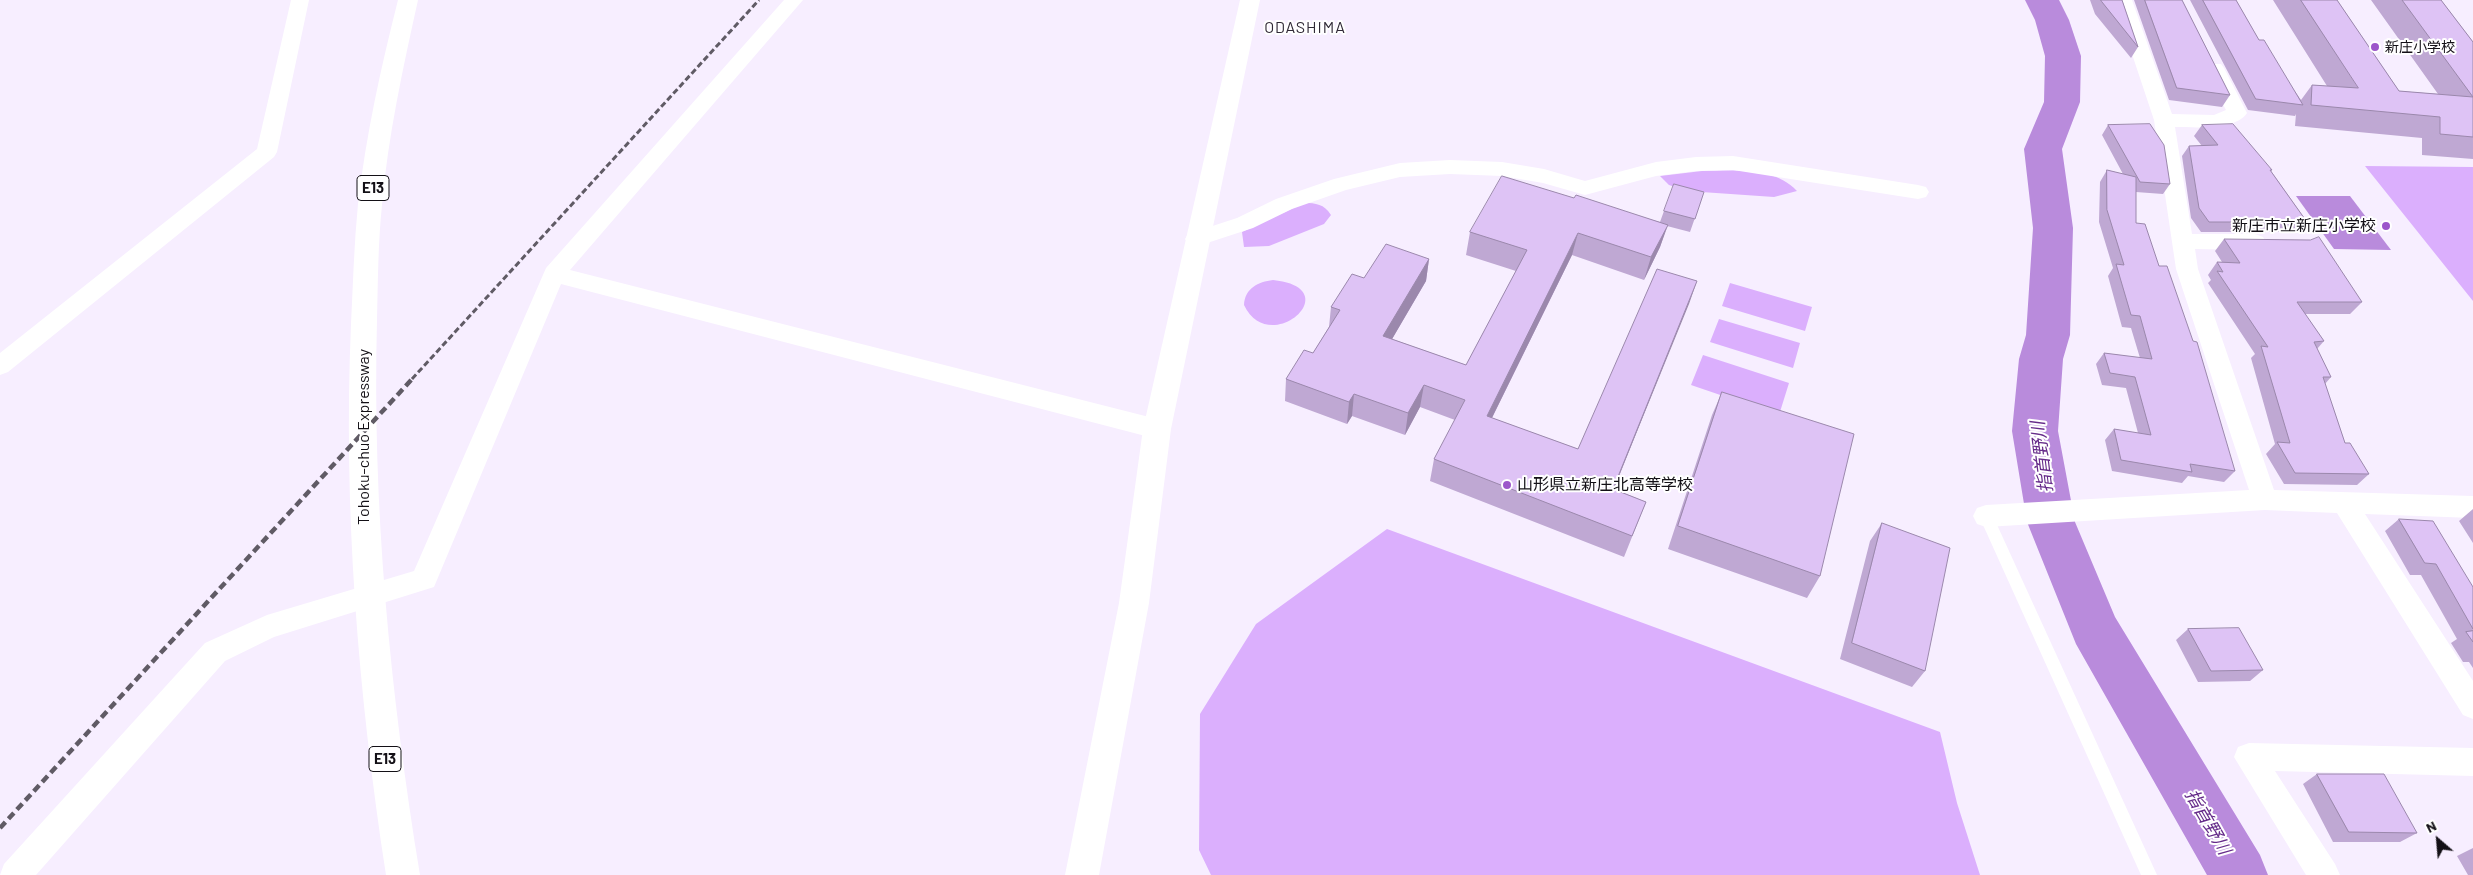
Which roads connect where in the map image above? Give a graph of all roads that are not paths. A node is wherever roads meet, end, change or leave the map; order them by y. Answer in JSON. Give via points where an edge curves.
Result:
{"nodes":[{"id":1,"x":300,"y":0,"type":"edge"},
{"id":2,"x":408,"y":0,"type":"edge"},
{"id":3,"x":794,"y":0,"type":"edge"},
{"id":4,"x":1250,"y":0,"type":"edge"},
{"id":5,"x":2123,"y":0,"type":"edge"},
{"id":6,"x":2206,"y":52,"type":"edge"},
{"id":7,"x":2164,"y":120,"type":"junction"},
{"id":8,"x":1918,"y":192,"type":"dead end"},
{"id":9,"x":1196,"y":239,"type":"junction"},
{"id":10,"x":2182,"y":241,"type":"junction"},
{"id":11,"x":2280,"y":242,"type":"edge"},
{"id":12,"x":554,"y":274,"type":"junction"},
{"id":13,"x":0,"y":366,"type":"edge"},
{"id":14,"x":1157,"y":429,"type":"junction"},
{"id":15,"x":2265,"y":500,"type":"junction"},
{"id":16,"x":2345,"y":504,"type":"junction"},
{"id":17,"x":2473,"y":507,"type":"edge"},
{"id":18,"x":1986,"y":516,"type":"joint"},
{"id":19,"x":2473,"y":706,"type":"edge"},
{"id":20,"x":2473,"y":762,"type":"edge"},
{"id":21,"x":15,"y":875,"type":"edge"},
{"id":22,"x":403,"y":875,"type":"edge"},
{"id":23,"x":1082,"y":875,"type":"edge"},
{"id":24,"x":2149,"y":875,"type":"edge"},
{"id":25,"x":2324,"y":875,"type":"edge"}],
"edges":[{"from":1,"to":13,"type":"street","via":[[267,152]]},
{"from":2,"to":22,"type":"main road","name":"Tohoku-chuo Expressway","number":"E13","via":[[391,70],[370,204],[361,380],[362,501],[372,642]]},
{"from":3,"to":12,"type":"street"},
{"from":4,"to":9,"type":"main road"},
{"from":5,"to":7,"type":"street"},
{"from":6,"to":7,"type":"street","via":[[2237,113],[2216,121]]},
{"from":7,"to":10,"type":"street"},
{"from":8,"to":9,"type":"street","via":[[1733,164],[1656,169],[1585,188],[1544,176],[1502,170],[1450,167],[1400,170],[1340,184],[1284,204],[1246,223]]},
{"from":9,"to":14,"type":"main road"},
{"from":10,"to":11,"type":"street"},
{"from":10,"to":15,"type":"street","via":[[2186,269]]},
{"from":12,"to":14,"type":"street"},
{"from":12,"to":21,"type":"street","via":[[424,579],[267,627],[215,652]]},
{"from":14,"to":23,"type":"main road","via":[[1134,603]]},
{"from":15,"to":16,"type":"street"},
{"from":15,"to":18,"type":"street"},
{"from":16,"to":17,"type":"street"},
{"from":16,"to":19,"type":"street"},
{"from":18,"to":24,"type":"lane"},
{"from":20,"to":25,"type":"street","via":[[2249,757]]}]}
